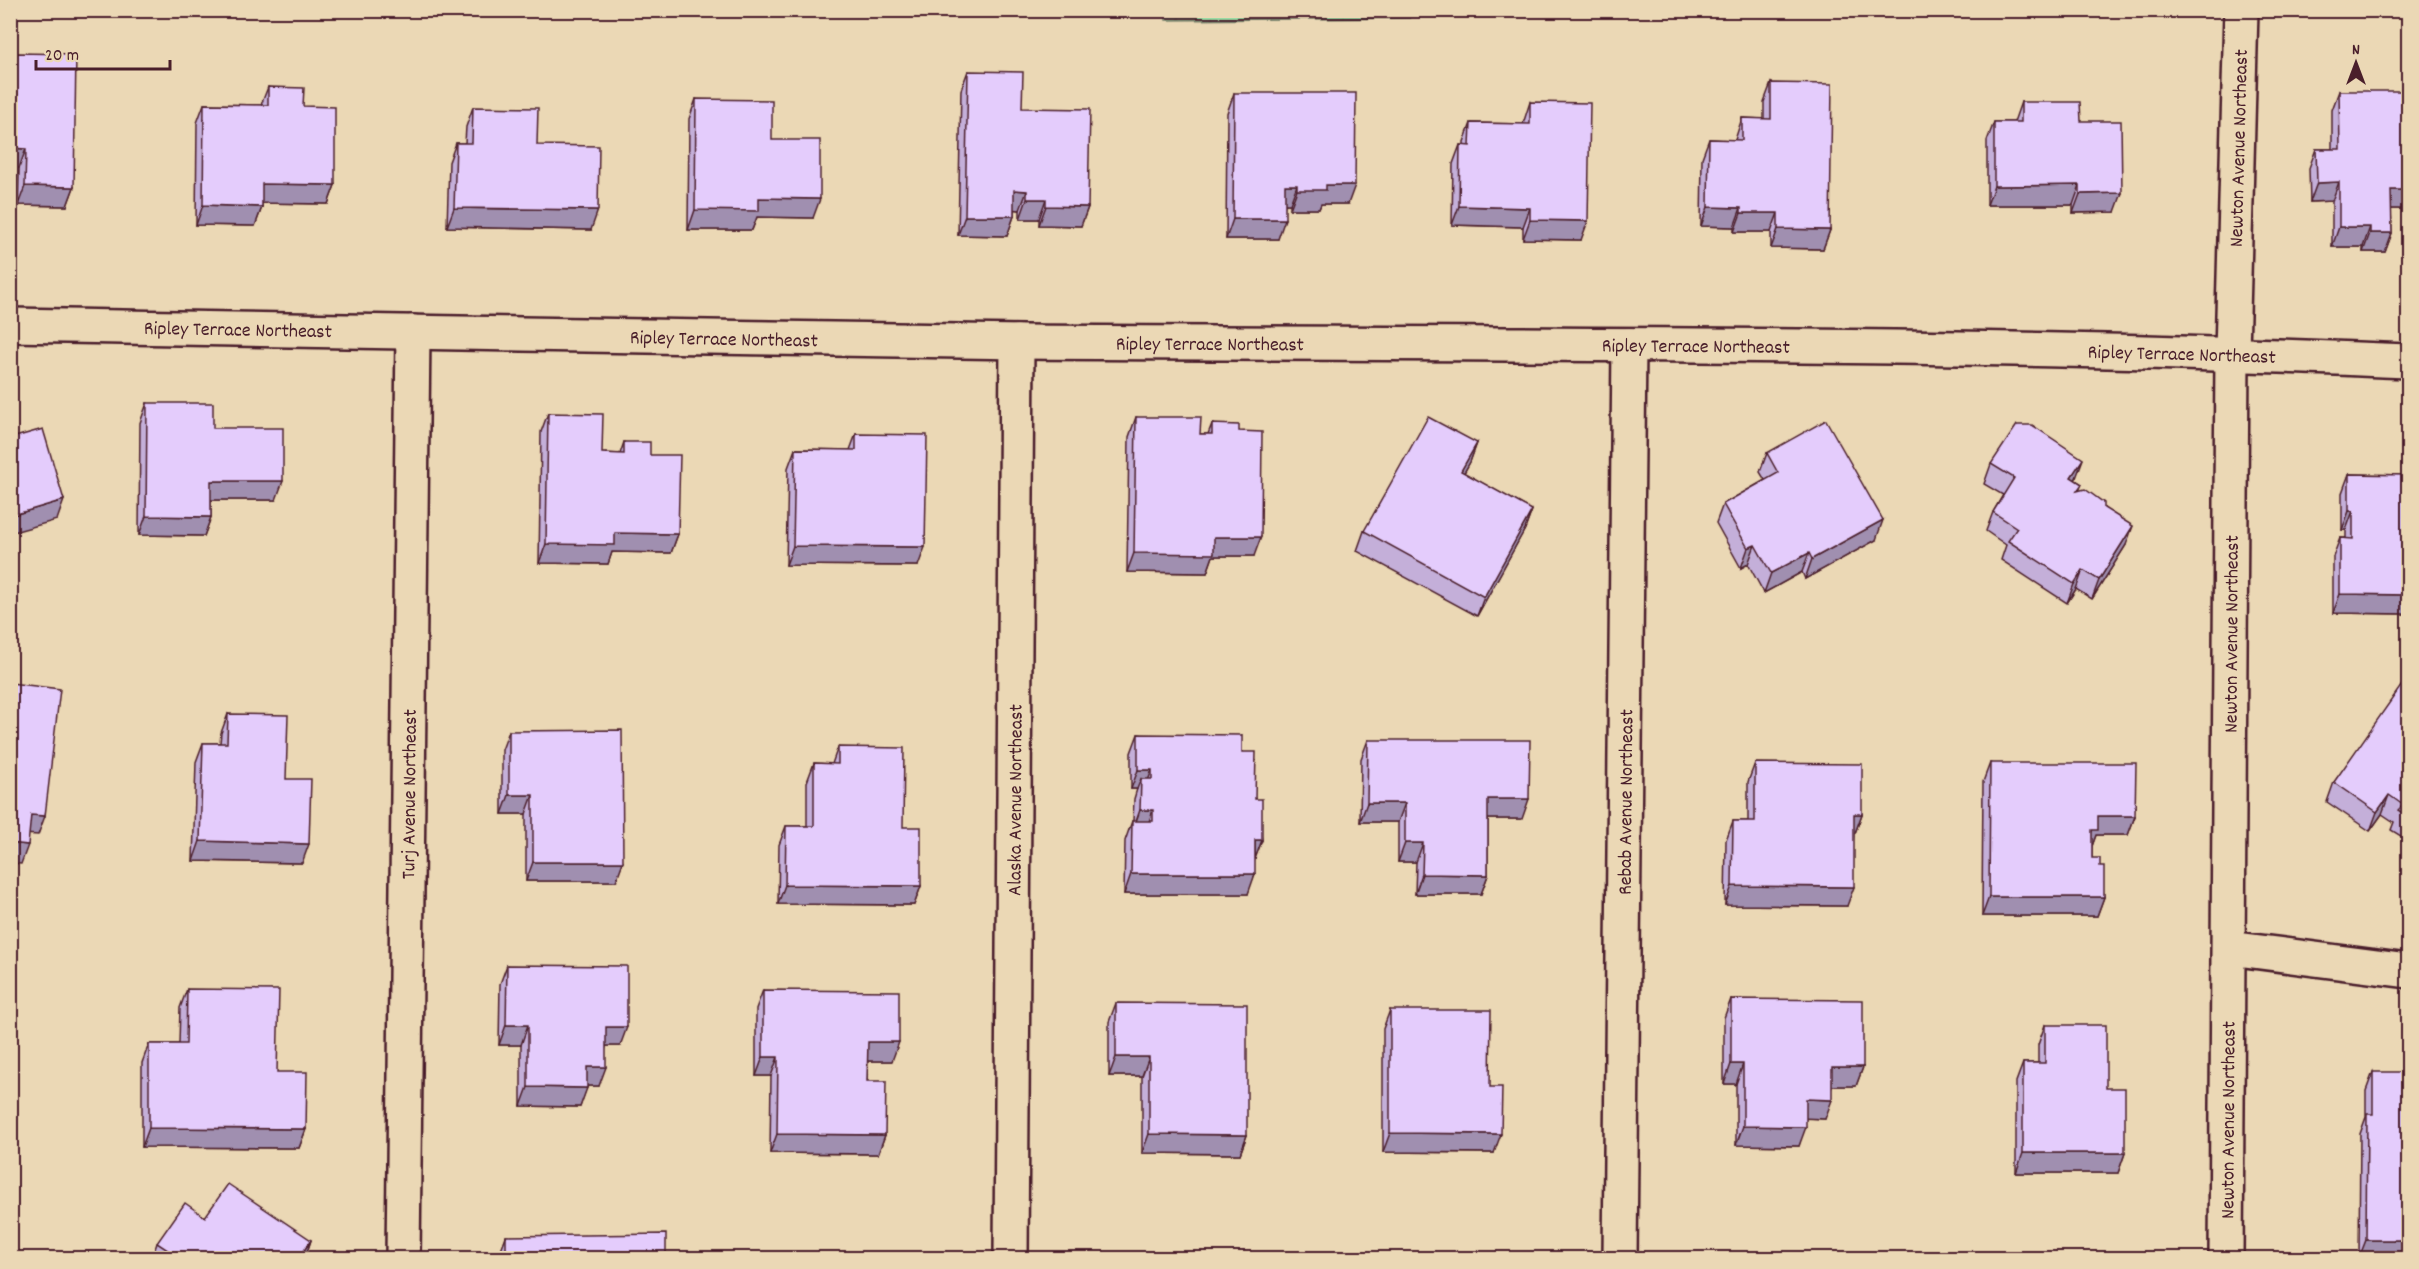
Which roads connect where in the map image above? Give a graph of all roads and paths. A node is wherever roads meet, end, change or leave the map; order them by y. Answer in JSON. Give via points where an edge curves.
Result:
{"nodes":[{"id":1,"x":2241,"y":10,"type":"edge"},
{"id":2,"x":10,"y":325,"type":"edge"},
{"id":3,"x":413,"y":332,"type":"junction"},
{"id":4,"x":1017,"y":342,"type":"junction"},
{"id":5,"x":1629,"y":345,"type":"junction"},
{"id":6,"x":2232,"y":353,"type":"junction"},
{"id":7,"x":2409,"y":361,"type":"edge"},
{"id":8,"x":2229,"y":948,"type":"junction"},
{"id":9,"x":2409,"y":971,"type":"edge"},
{"id":10,"x":403,"y":1258,"type":"edge"},
{"id":11,"x":1011,"y":1258,"type":"edge"},
{"id":12,"x":1620,"y":1258,"type":"edge"},
{"id":13,"x":2226,"y":1258,"type":"edge"}],
"edges":[{"from":1,"to":6,"type":"street","name":"Newton Avenue Northeast"},
{"from":2,"to":3,"type":"street","name":"Ripley Terrace Northeast"},
{"from":3,"to":4,"type":"street","name":"Ripley Terrace Northeast"},
{"from":3,"to":10,"type":"street","name":"Turj Avenue Northeast"},
{"from":4,"to":5,"type":"street","name":"Ripley Terrace Northeast"},
{"from":4,"to":11,"type":"street","name":"Alaska Avenue Northeast"},
{"from":5,"to":6,"type":"street","name":"Ripley Terrace Northeast"},
{"from":5,"to":12,"type":"street","name":"Rebab Avenue Northeast"},
{"from":6,"to":7,"type":"street","name":"Ripley Terrace Northeast"},
{"from":6,"to":8,"type":"street","name":"Newton Avenue Northeast"},
{"from":8,"to":9,"type":"street"},
{"from":8,"to":13,"type":"street","name":"Newton Avenue Northeast"}]}
